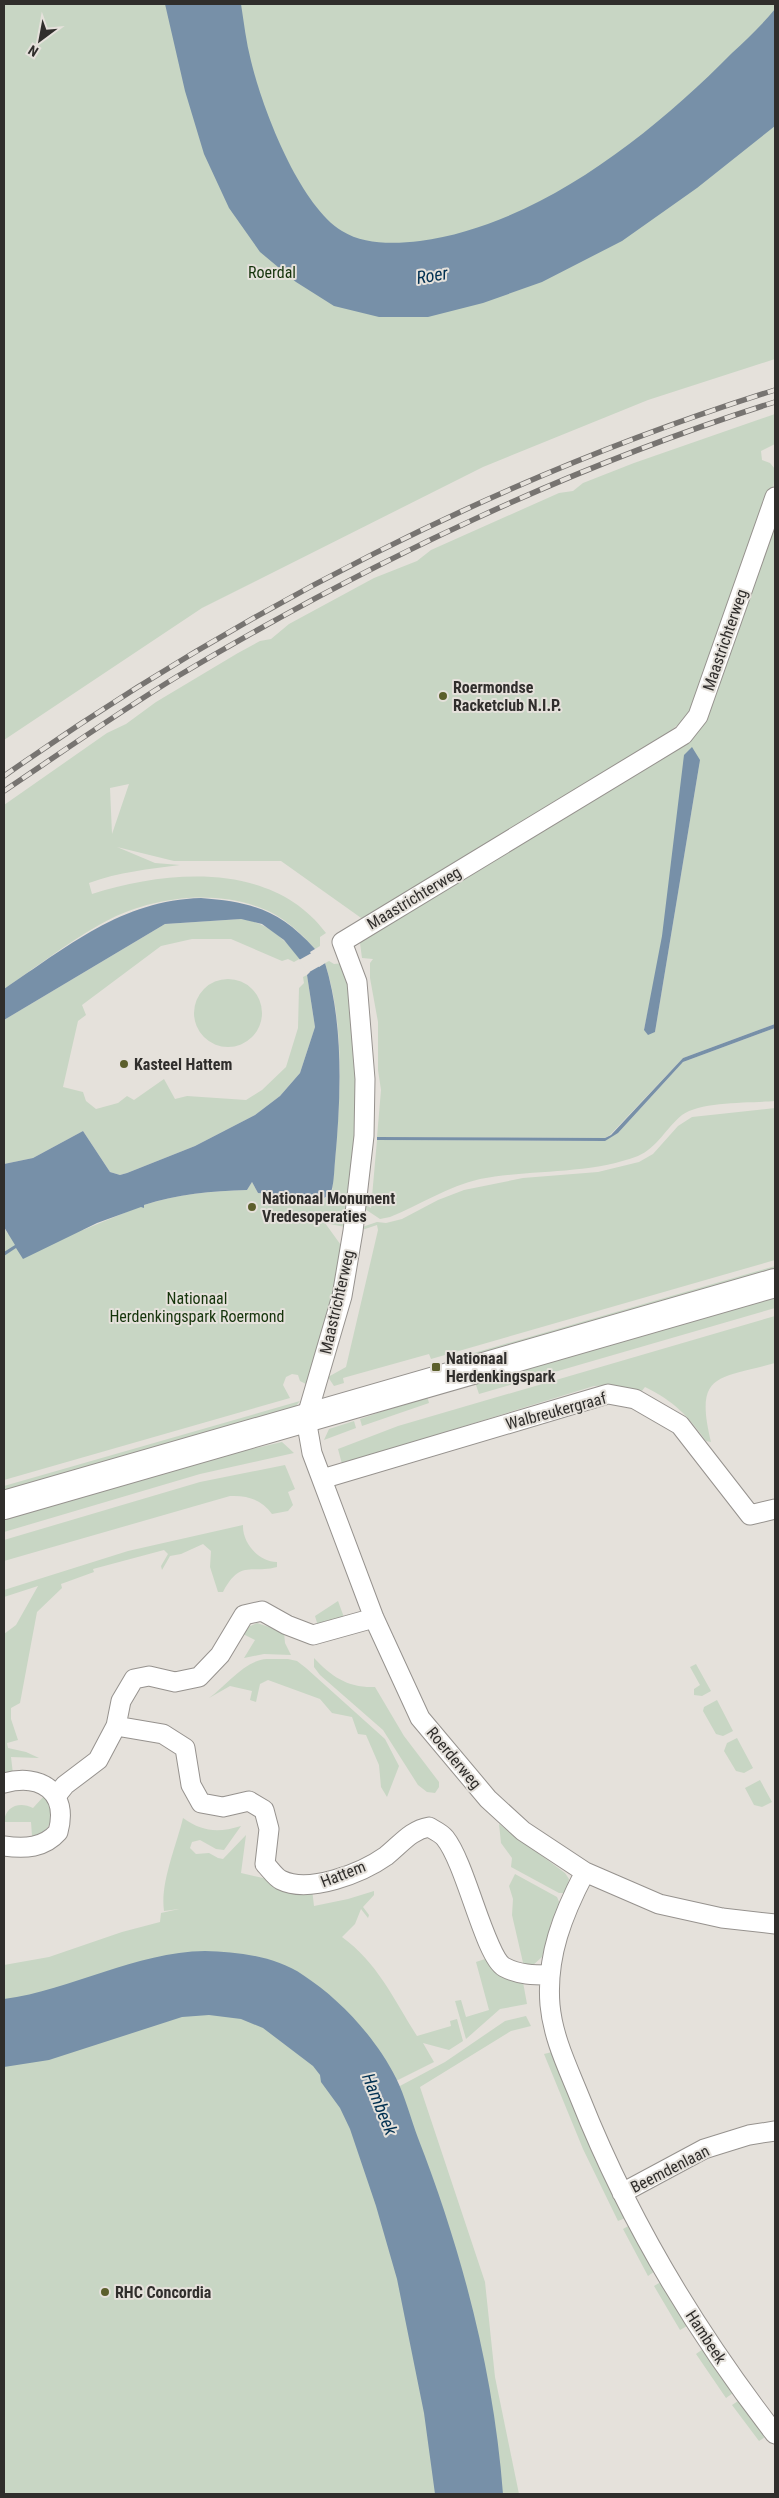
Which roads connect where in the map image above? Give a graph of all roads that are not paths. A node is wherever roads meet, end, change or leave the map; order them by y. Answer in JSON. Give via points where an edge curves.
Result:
{"nodes":[{"id":1,"x":775,"y":497,"type":"edge"},
{"id":2,"x":775,"y":1283,"type":"edge"},
{"id":3,"x":306,"y":1419,"type":"junction"},
{"id":4,"x":322,"y":1479,"type":"junction"},
{"id":5,"x":4,"y":1505,"type":"edge"},
{"id":6,"x":775,"y":1509,"type":"edge"},
{"id":7,"x":374,"y":1618,"type":"junction"},
{"id":8,"x":116,"y":1726,"type":"junction"},
{"id":9,"x":4,"y":1783,"type":"edge"},
{"id":10,"x":57,"y":1795,"type":"junction"},
{"id":11,"x":4,"y":1846,"type":"edge"},
{"id":12,"x":585,"y":1872,"type":"junction"},
{"id":13,"x":775,"y":1924,"type":"edge"},
{"id":14,"x":550,"y":1976,"type":"junction"},
{"id":15,"x":775,"y":2132,"type":"edge"},
{"id":16,"x":622,"y":2193,"type":"junction"},
{"id":17,"x":775,"y":2434,"type":"edge"}],
"edges":[{"from":1,"to":3,"type":"street","name":"Maastrichterweg","via":[[698,716],[683,735],[342,942],[357,982],[365,1078],[364,1136],[342,1296]]},
{"from":2,"to":3,"type":"main road"},
{"from":3,"to":4,"type":"street","name":"Roerderweg","via":[[312,1453]]},
{"from":3,"to":5,"type":"main road"},
{"from":4,"to":6,"type":"street","name":"Walbreukergraaf","via":[[608,1394],[635,1399],[680,1425],[750,1515]]},
{"from":4,"to":7,"type":"street","name":"Roerderweg"},
{"from":7,"to":8,"type":"street","via":[[313,1635],[262,1611],[244,1615],[220,1655],[199,1676],[175,1682],[149,1676],[134,1679],[121,1701]]},
{"from":7,"to":12,"type":"street","name":"Roerderweg","via":[[420,1718],[459,1766],[523,1831]]},
{"from":8,"to":10,"type":"street","via":[[98,1760]]},
{"from":8,"to":14,"type":"street","name":"Hattem","via":[[163,1734],[185,1748],[191,1785],[201,1802],[222,1807],[249,1801],[264,1810],[269,1830],[266,1864],[280,1880],[299,1885],[322,1884],[384,1857],[418,1829],[430,1827],[445,1837],[463,1871],[491,1950],[503,1967],[526,1975]]},
{"from":9,"to":10,"type":"street","via":[[17,1779],[36,1782]]},
{"from":10,"to":11,"type":"street","via":[[61,1823],[53,1838],[37,1846]]},
{"from":12,"to":13,"type":"street","name":"Roerderweg","via":[[659,1904],[722,1918]]},
{"from":12,"to":14,"type":"street","name":"Hambeek","via":[[555,1941]]},
{"from":14,"to":16,"type":"street","name":"Hambeek","via":[[550,2006],[558,2044]]},
{"from":15,"to":16,"type":"street","name":"Beemdenlaan","via":[[749,2135],[704,2149]]},
{"from":16,"to":17,"type":"street","name":"Hambeek","via":[[713,2349]]}]}
